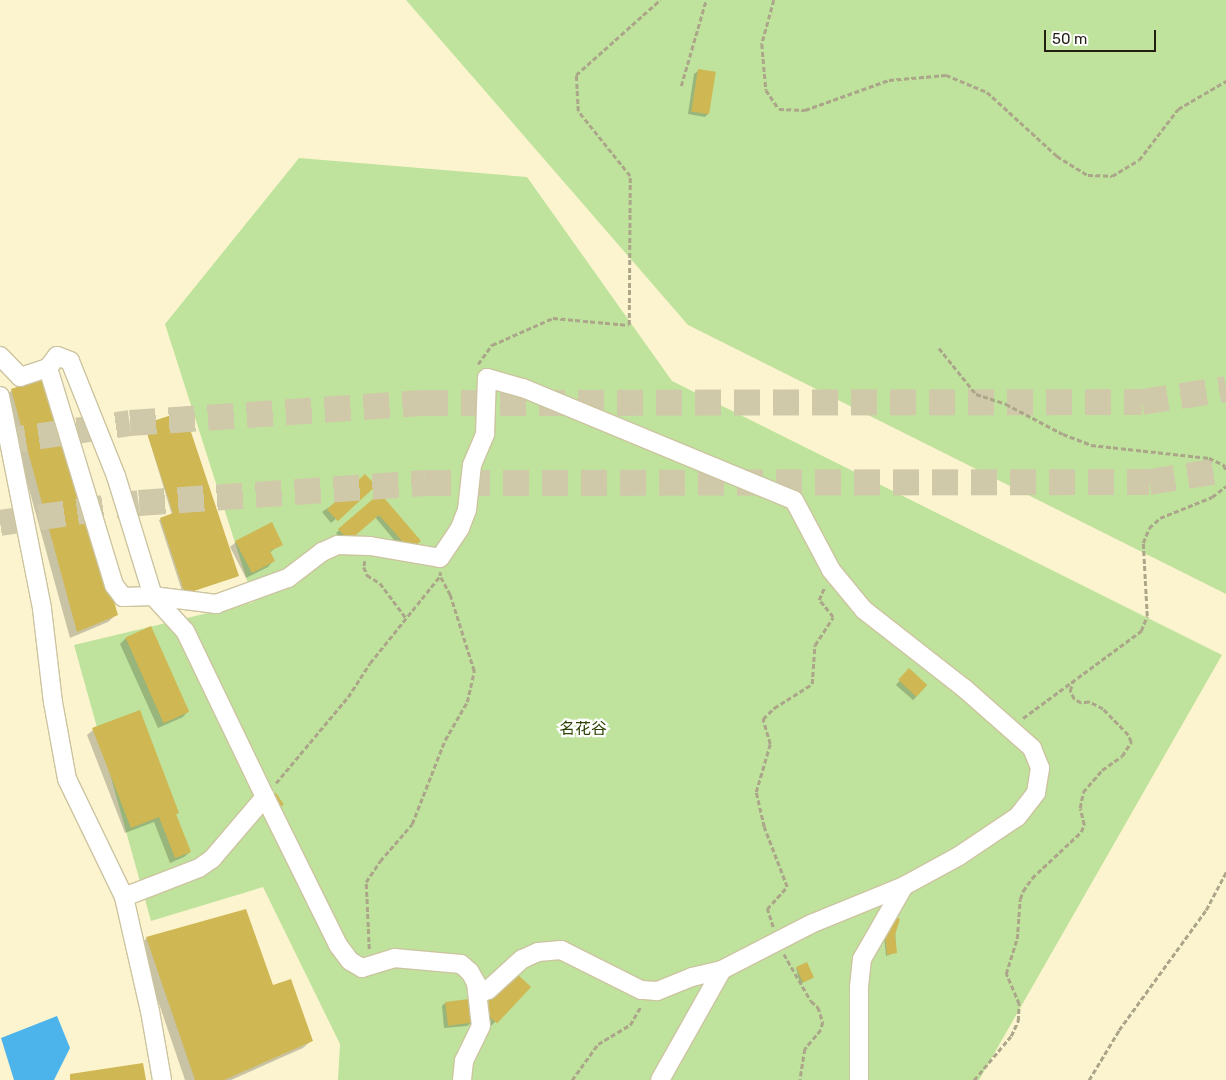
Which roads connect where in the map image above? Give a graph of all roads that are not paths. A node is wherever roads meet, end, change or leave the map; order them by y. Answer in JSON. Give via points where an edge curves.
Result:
{"nodes":[{"id":1,"x":0,"y":356,"type":"edge"},
{"id":2,"x":48,"y":368,"type":"junction"},
{"id":3,"x":0,"y":396,"type":"edge"},
{"id":4,"x":152,"y":596,"type":"junction"},
{"id":5,"x":265,"y":797,"type":"junction"},
{"id":6,"x":904,"y":886,"type":"junction"},
{"id":7,"x":124,"y":897,"type":"junction"},
{"id":8,"x":722,"y":970,"type":"junction"},
{"id":9,"x":478,"y":994,"type":"junction"},
{"id":10,"x":162,"y":1080,"type":"edge"},
{"id":11,"x":462,"y":1080,"type":"edge"},
{"id":12,"x":660,"y":1080,"type":"edge"},
{"id":13,"x":859,"y":1080,"type":"edge"}],
"edges":[{"from":1,"to":2,"type":"street","via":[[20,377]]},
{"from":2,"to":4,"type":"street","via":[[114,586],[123,598]]},
{"from":2,"to":4,"type":"street","via":[[56,356],[70,361],[77,375],[116,476]]},
{"from":3,"to":7,"type":"street","via":[[42,610],[53,702],[67,779]]},
{"from":4,"to":5,"type":"street","via":[[185,631]]},
{"from":4,"to":6,"type":"street","via":[[216,604],[288,578],[338,544],[440,558],[460,528],[467,510],[472,465],[486,434],[487,378],[523,388],[794,500],[831,570],[864,610],[964,688],[1032,748],[1040,768],[1036,793],[1017,817],[959,856]]},
{"from":5,"to":7,"type":"street","via":[[212,859],[199,868]]},
{"from":5,"to":9,"type":"street","via":[[338,945],[350,961],[362,968],[394,958],[461,964],[470,972]]},
{"from":6,"to":8,"type":"street","via":[[811,924]]},
{"from":6,"to":13,"type":"street","via":[[862,959],[858,988]]},
{"from":7,"to":10,"type":"street"},
{"from":8,"to":9,"type":"street","via":[[692,977],[657,992],[641,990],[561,950],[538,952],[522,959],[488,990]]},
{"from":8,"to":12,"type":"street"},
{"from":9,"to":11,"type":"street","via":[[481,1026],[464,1061]]}]}
